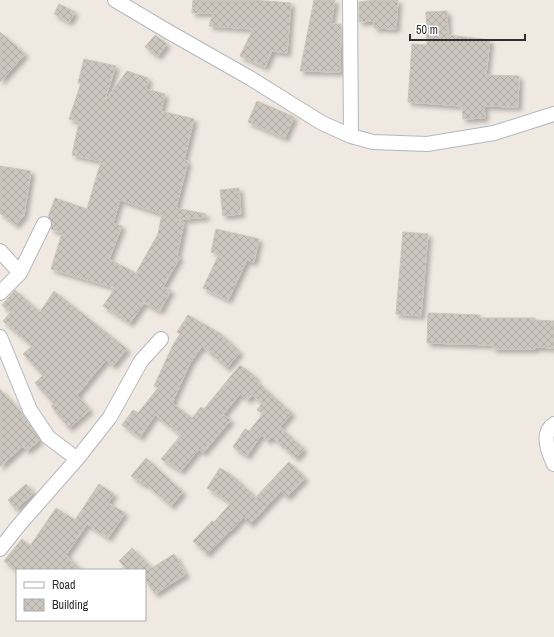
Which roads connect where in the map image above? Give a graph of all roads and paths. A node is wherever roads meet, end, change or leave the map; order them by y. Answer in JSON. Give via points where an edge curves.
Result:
{"nodes":[{"id":1,"x":115,"y":0,"type":"edge"},
{"id":2,"x":350,"y":0,"type":"edge"},
{"id":3,"x":554,"y":114,"type":"edge"},
{"id":4,"x":351,"y":136,"type":"junction"},
{"id":5,"x":44,"y":224,"type":"dead end"},
{"id":6,"x":0,"y":251,"type":"edge"},
{"id":7,"x":20,"y":272,"type":"junction"},
{"id":8,"x":0,"y":293,"type":"edge"},
{"id":9,"x":0,"y":337,"type":"edge"},
{"id":10,"x":161,"y":339,"type":"dead end"},
{"id":11,"x":554,"y":424,"type":"edge"},
{"id":12,"x":77,"y":459,"type":"junction"},
{"id":13,"x":554,"y":464,"type":"edge"},
{"id":14,"x":0,"y":549,"type":"edge"}],
"edges":[{"from":1,"to":4,"type":"street","via":[[322,123]]},
{"from":2,"to":4,"type":"street"},
{"from":3,"to":4,"type":"street","via":[[494,133],[428,144],[373,142]]},
{"from":5,"to":7,"type":"street"},
{"from":6,"to":7,"type":"street"},
{"from":7,"to":8,"type":"street"},
{"from":9,"to":12,"type":"street","via":[[30,410],[48,438]]},
{"from":10,"to":12,"type":"street","via":[[141,361],[110,417]]},
{"from":11,"to":13,"type":"street","via":[[546,436]]},
{"from":12,"to":14,"type":"street"}]}
